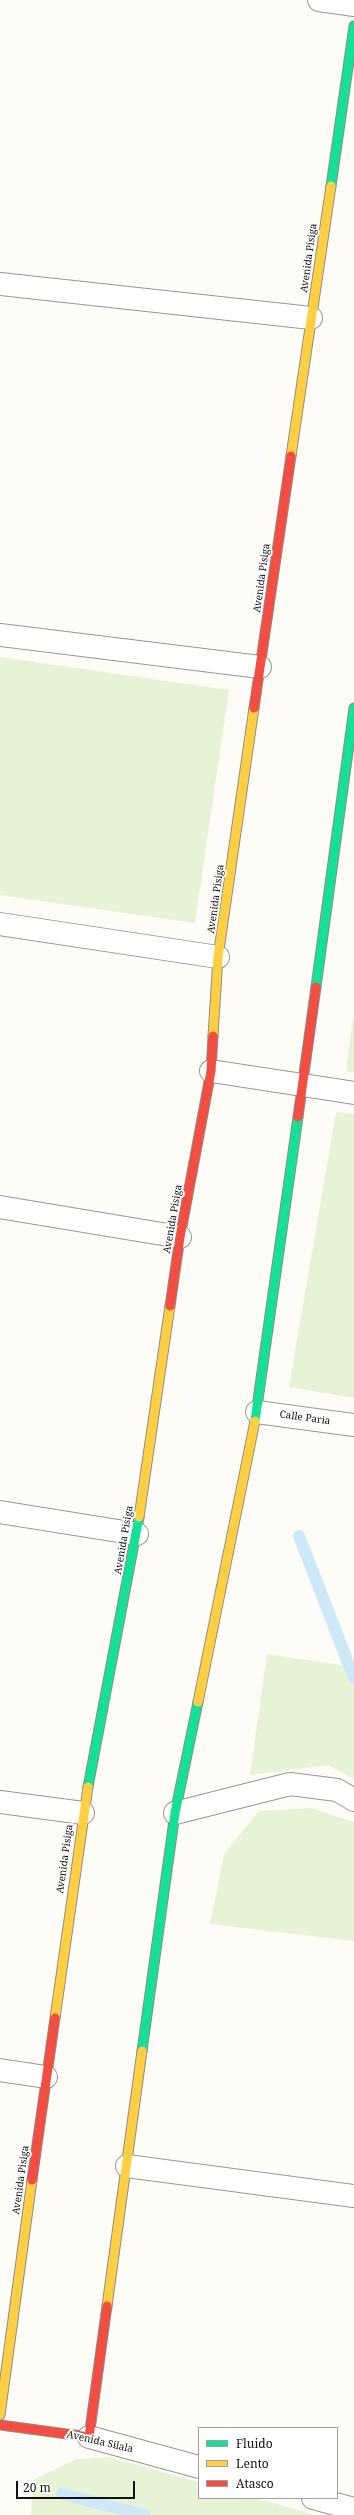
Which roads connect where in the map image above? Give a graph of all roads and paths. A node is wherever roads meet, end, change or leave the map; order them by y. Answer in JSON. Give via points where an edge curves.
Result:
{"nodes":[{"id":1,"x":319,"y":0,"type":"edge"},
{"id":2,"x":354,"y":5,"type":"edge"},
{"id":3,"x":354,"y":26,"type":"edge"},
{"id":4,"x":0,"y":284,"type":"edge"},
{"id":5,"x":311,"y":318,"type":"junction"},
{"id":6,"x":0,"y":636,"type":"edge"},
{"id":7,"x":260,"y":667,"type":"junction"},
{"id":8,"x":354,"y":708,"type":"edge"},
{"id":9,"x":0,"y":924,"type":"edge"},
{"id":10,"x":218,"y":957,"type":"junction"},
{"id":11,"x":211,"y":1071,"type":"junction"},
{"id":12,"x":301,"y":1086,"type":"junction"},
{"id":13,"x":354,"y":1093,"type":"edge"},
{"id":14,"x":0,"y":1207,"type":"edge"},
{"id":15,"x":180,"y":1237,"type":"junction"},
{"id":16,"x":257,"y":1412,"type":"junction"},
{"id":17,"x":354,"y":1425,"type":"edge"},
{"id":18,"x":0,"y":1512,"type":"edge"},
{"id":19,"x":137,"y":1534,"type":"junction"},
{"id":20,"x":354,"y":1800,"type":"edge"},
{"id":21,"x":0,"y":1802,"type":"edge"},
{"id":22,"x":83,"y":1812,"type":"junction"},
{"id":23,"x":174,"y":1813,"type":"junction"},
{"id":24,"x":0,"y":2070,"type":"edge"},
{"id":25,"x":46,"y":2077,"type":"junction"},
{"id":26,"x":127,"y":2166,"type":"junction"},
{"id":27,"x":354,"y":2196,"type":"edge"},
{"id":28,"x":0,"y":2415,"type":"edge"},
{"id":29,"x":0,"y":2425,"type":"edge"},
{"id":30,"x":89,"y":2437,"type":"junction"},
{"id":31,"x":198,"y":2467,"type":"edge"},
{"id":32,"x":317,"y":2499,"type":"edge"},
{"id":33,"x":354,"y":2509,"type":"edge"}],
"edges":[{"from":1,"to":2,"type":"street"},
{"from":3,"to":5,"type":"street","name":"Avenida Pisiga"},
{"from":4,"to":5,"type":"street"},
{"from":5,"to":7,"type":"street","name":"Avenida Pisiga"},
{"from":6,"to":7,"type":"street"},
{"from":7,"to":10,"type":"street","name":"Avenida Pisiga"},
{"from":8,"to":12,"type":"street"},
{"from":9,"to":10,"type":"street"},
{"from":10,"to":11,"type":"street","name":"Avenida Pisiga"},
{"from":11,"to":12,"type":"street"},
{"from":11,"to":15,"type":"street","name":"Avenida Pisiga"},
{"from":12,"to":13,"type":"street"},
{"from":12,"to":16,"type":"street"},
{"from":14,"to":15,"type":"street"},
{"from":15,"to":19,"type":"street","name":"Avenida Pisiga"},
{"from":16,"to":17,"type":"street","name":"Calle Paria"},
{"from":16,"to":23,"type":"street"},
{"from":18,"to":19,"type":"street"},
{"from":19,"to":22,"type":"street","name":"Avenida Pisiga"},
{"from":20,"to":23,"type":"street","via":[[337,1790],[290,1784]]},
{"from":21,"to":22,"type":"street"},
{"from":22,"to":25,"type":"street","name":"Avenida Pisiga"},
{"from":23,"to":26,"type":"street"},
{"from":24,"to":25,"type":"street"},
{"from":25,"to":28,"type":"street","name":"Avenida Pisiga"},
{"from":26,"to":27,"type":"street"},
{"from":26,"to":30,"type":"street"},
{"from":29,"to":30,"type":"street","name":"Avenida Silala"},
{"from":30,"to":31,"type":"street","name":"Avenida Silala"},
{"from":32,"to":33,"type":"street"}]}
